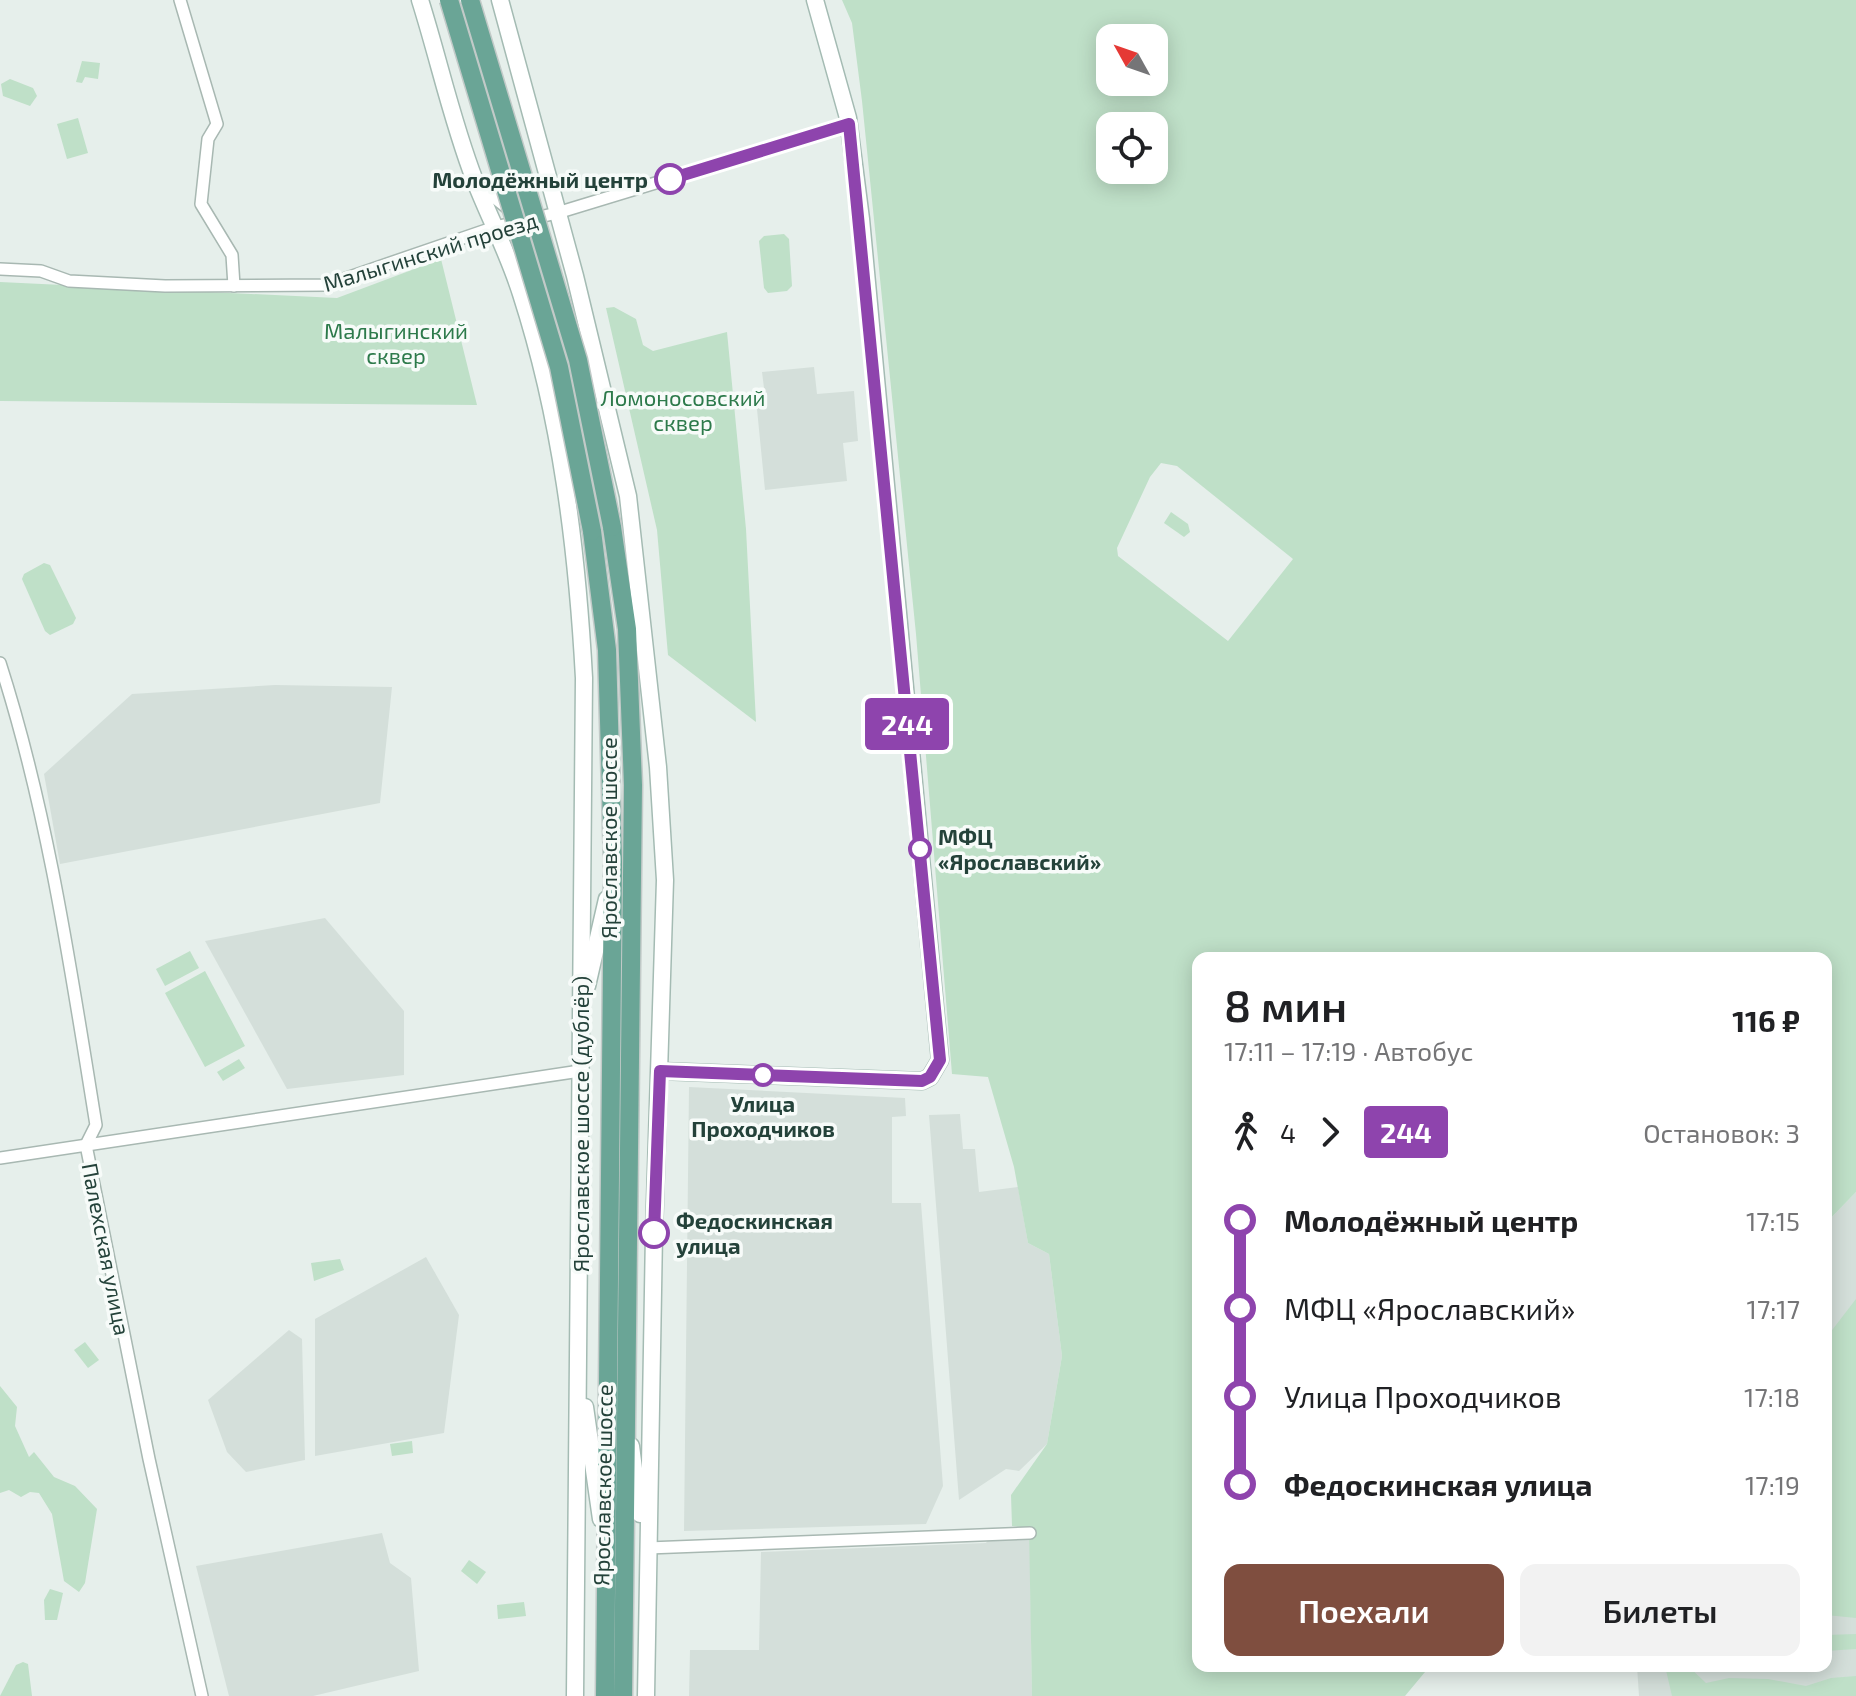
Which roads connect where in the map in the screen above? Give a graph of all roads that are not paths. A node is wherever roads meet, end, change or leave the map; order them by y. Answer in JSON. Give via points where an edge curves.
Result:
{"nodes":[{"id":1,"x":180,"y":0,"type":"edge"},
{"id":2,"x":420,"y":0,"type":"edge"},
{"id":3,"x":449,"y":0,"type":"edge"},
{"id":4,"x":470,"y":0,"type":"edge"},
{"id":5,"x":500,"y":0,"type":"edge"},
{"id":6,"x":815,"y":0,"type":"edge"},
{"id":7,"x":849,"y":124,"type":"junction"},
{"id":8,"x":475,"y":180,"type":"junction"},
{"id":9,"x":550,"y":214,"type":"junction"},
{"id":10,"x":495,"y":227,"type":"junction"},
{"id":11,"x":0,"y":269,"type":"edge"},
{"id":12,"x":575,"y":276,"type":"junction"},
{"id":13,"x":234,"y":286,"type":"junction"},
{"id":14,"x":521,"y":293,"type":"junction"},
{"id":15,"x":0,"y":663,"type":"edge"},
{"id":16,"x":613,"y":862,"type":"junction"},
{"id":17,"x":581,"y":1008,"type":"junction"},
{"id":18,"x":580,"y":1071,"type":"junction"},
{"id":19,"x":660,"y":1071,"type":"junction"},
{"id":20,"x":86,"y":1145,"type":"junction"},
{"id":21,"x":0,"y":1158,"type":"edge"},
{"id":22,"x":577,"y":1366,"type":"junction"},
{"id":23,"x":626,"y":1417,"type":"junction"},
{"id":24,"x":1030,"y":1533,"type":"dead end"},
{"id":25,"x":648,"y":1548,"type":"junction"},
{"id":26,"x":606,"y":1552,"type":"junction"},
{"id":27,"x":648,"y":1579,"type":"junction"},
{"id":28,"x":202,"y":1696,"type":"edge"},
{"id":29,"x":575,"y":1696,"type":"edge"},
{"id":30,"x":605,"y":1696,"type":"edge"},
{"id":31,"x":623,"y":1696,"type":"edge"},
{"id":32,"x":646,"y":1696,"type":"edge"}],
"edges":[{"from":1,"to":13,"type":"street","via":[[217,124],[208,139],[201,204],[232,255]]},
{"from":2,"to":8,"type":"street","name":"Ярославское шоссе (дублёр)"},
{"from":3,"to":16,"type":"main road","name":"Ярославское шоссе","bridge":true,"via":[[559,367],[592,531],[607,650]]},
{"from":4,"to":23,"type":"main road","name":"Ярославское шоссе","bridge":true,"via":[[578,360],[627,629],[633,785]]},
{"from":5,"to":9,"type":"street"},
{"from":6,"to":7,"type":"street"},
{"from":7,"to":9,"type":"street","name":"Малыгинский проезд"},
{"from":7,"to":19,"type":"street","via":[[940,1060],[922,1081]]},
{"from":8,"to":9,"type":"street","via":[[505,208]]},
{"from":8,"to":10,"type":"street","name":"Ярославское шоссе (дублёр)"},
{"from":9,"to":10,"type":"street","name":"Малыгинский проезд"},
{"from":9,"to":12,"type":"street"},
{"from":10,"to":13,"type":"street","name":"Малыгинский проезд","via":[[326,285]]},
{"from":10,"to":14,"type":"street","name":"Ярославское шоссе (дублёр)"},
{"from":11,"to":13,"type":"street","name":"Малыгинский проезд","via":[[41,271],[69,281]]},
{"from":12,"to":14,"type":"street","via":[[560,262],[540,259],[526,273]]},
{"from":12,"to":19,"type":"street","via":[[628,496],[647,648],[665,880]]},
{"from":14,"to":17,"type":"street","name":"Ярославское шоссе (дублёр)","via":[[551,407],[580,601]]},
{"from":15,"to":20,"type":"street","name":"Палехская улица","via":[[28,764],[73,982],[96,1125]]},
{"from":16,"to":17,"type":"street"},
{"from":16,"to":26,"type":"main road","name":"Ярославское шоссе"},
{"from":17,"to":18,"type":"street","name":"Ярославское шоссе (дублёр)"},
{"from":18,"to":20,"type":"street"},
{"from":18,"to":22,"type":"street","name":"Ярославское шоссе (дублёр)"},
{"from":19,"to":25,"type":"street"},
{"from":20,"to":21,"type":"street"},
{"from":20,"to":28,"type":"street","name":"Палехская улица"},
{"from":22,"to":26,"type":"street"},
{"from":22,"to":29,"type":"street","name":"Ярославское шоссе (дублёр)"},
{"from":23,"to":27,"type":"street"},
{"from":23,"to":31,"type":"main road","name":"Ярославское шоссе"},
{"from":24,"to":25,"type":"street"},
{"from":25,"to":27,"type":"street"},
{"from":26,"to":30,"type":"main road","name":"Ярославское шоссе"},
{"from":27,"to":32,"type":"street"}]}
